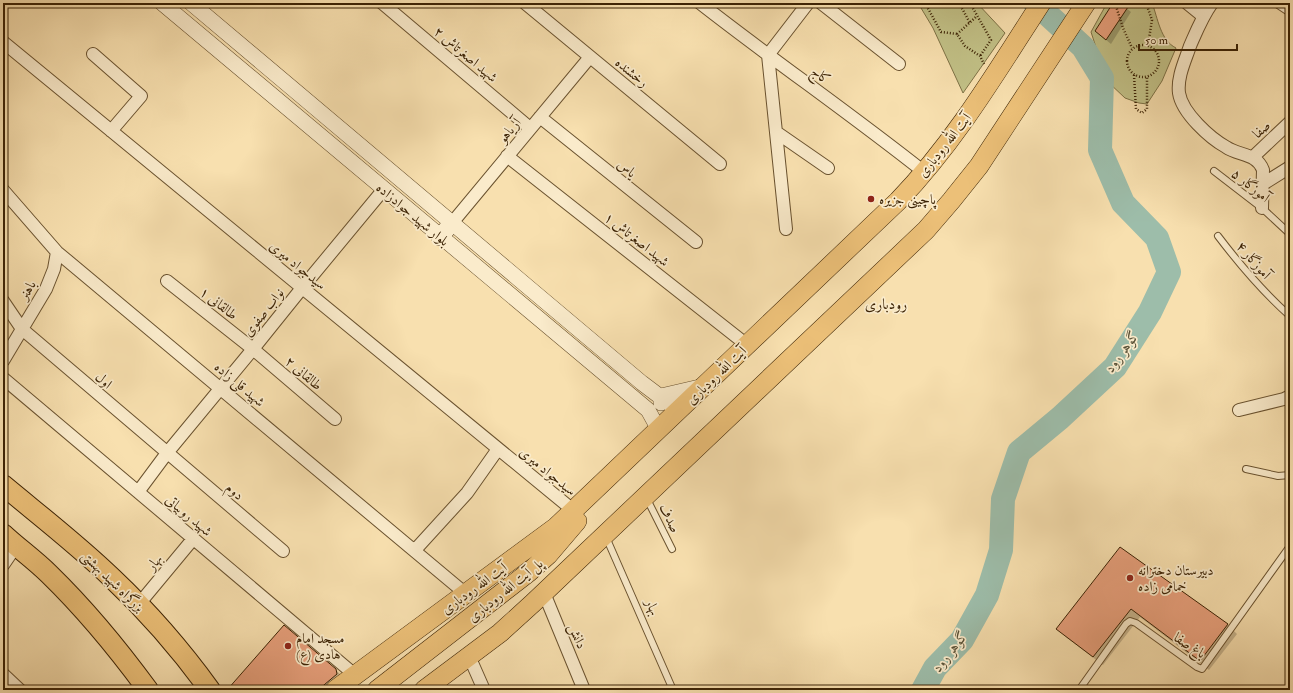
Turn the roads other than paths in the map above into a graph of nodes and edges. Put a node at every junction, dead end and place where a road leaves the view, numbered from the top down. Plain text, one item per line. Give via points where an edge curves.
1 (162, 3) edge
2 (191, 3) edge
3 (382, 3) edge
4 (525, 3) edge
5 (700, 3) edge
6 (808, 3) edge
7 (821, 3) edge
8 (1041, 3) edge
9 (1086, 3) edge
10 (1187, 3) edge
11 (1212, 3) edge
12 (1275, 3) edge
13 (1290, 13) edge
14 (1203, 16) junction
15 (3, 42) edge
16 (93, 54) dead end
17 (768, 55) junction
18 (590, 57) junction
19 (899, 64) dead end
20 (540, 117) junction
21 (1290, 122) edge
22 (530, 128) junction
23 (111, 131) junction
24 (776, 132) junction
25 (507, 156) junction
26 (1253, 157) junction
27 (720, 164) dead end
28 (1290, 167) edge
29 (828, 168) dead end
30 (1214, 171) dead end
31 (924, 172) junction
32 (1263, 184) junction
33 (384, 189) junction
34 (3, 190) edge
35 (1262, 208) junction
36 (452, 223) junction
37 (786, 229) dead end
38 (1290, 234) edge
39 (1218, 236) dead end
40 (440, 237) junction
41 (696, 242) dead end
42 (57, 252) junction
43 (167, 281) dead end
44 (302, 288) junction
45 (3, 301) edge
46 (1290, 316) edge
47 (22, 329) junction
48 (747, 345) junction
49 (253, 349) junction
50 (3, 361) edge
51 (3, 378) edge
52 (704, 386) junction
53 (221, 388) junction
54 (662, 396) junction
55 (1290, 396) edge
56 (648, 410) junction
57 (1239, 410) dead end
58 (679, 411) junction
59 (335, 419) dead end
60 (659, 430) junction
61 (498, 449) junction
62 (167, 453) junction
63 (1246, 469) dead end
64 (615, 472) junction
65 (1290, 475) edge
66 (3, 484) edge
67 (138, 492) junction
68 (646, 497) junction
69 (574, 511) junction
70 (605, 536) junction
71 (193, 539) junction
72 (10, 540) edge
73 (1290, 546) edge
74 (672, 549) dead end
75 (415, 550) junction
76 (283, 551) dead end
77 (3, 565) edge
78 (544, 593) junction
79 (466, 594) junction
80 (139, 604) junction
81 (469, 656) junction
82 (3, 674) edge
83 (345, 684) edge
84 (20, 690) edge
85 (148, 690) edge
86 (210, 690) edge
87 (377, 690) edge
88 (424, 690) edge
89 (484, 690) edge
90 (584, 690) edge
91 (673, 690) edge
92 (1079, 690) edge

1 - 33 street, بلوار شهید جوادزاده
2 - 36 street, بلوار شهید جوادزاده
3 - 22 street, شهید اصغرتاش ۲
4 - 18 street, رخشنده
5 - 17 street, کاج
6 - 17 street
7 - 19 street
8 - 31 main road, آیت الله رودباری via 967,118
9 - 68 main road via 979,166 937,218
10 - 14 street
11 - 14 street
12 - 13 lane
14 - 26 street via 1181,69 1180,99 1192,118 1208,134 1227,148
15 - 23 street, سیدجواد میری
16 - 23 street via 141,96
17 - 24 street
17 - 31 street, کاج
18 - 20 street, آریاهو
18 - 27 street, رخشنده
20 - 22 street, آریاهو
20 - 41 street, یاس
21 - 26 street, صفا
22 - 25 street, آریاهو
23 - 44 street, سیدجواد میری
24 - 29 street
24 - 37 street
25 - 36 street, آریاهو
25 - 48 street, شهید اصغرتاش ۱
26 - 32 street via 1262,166
28 - 32 street
30 - 35 lane, آموزگار ۵
31 - 48 main road, آیت الله رودباری via 898,201
32 - 35 street
33 - 40 street, بلوار شهید جوادزاده
33 - 44 street, نواب صفوی
34 - 42 street, شهید قلی زاده
35 - 38 lane, آموزگار ۵
36 - 40 main road
36 - 54 street, بلوار شهید جوادزاده via 642,383
39 - 46 lane, آموزگار ۴ via 1240,265
40 - 56 street, بلوار شهید جوادزاده
42 - 47 street, باهنر via 46,289
42 - 53 street, شهید قلی زاده
43 - 49 street, طالقانی ۱
44 - 49 street, نواب صفوی
44 - 61 street, سیدجواد میری
45 - 47 street, اول
47 - 50 street, باهنر
47 - 62 street, اول
48 - 52 main road, آیت الله رودباری
49 - 53 street, نواب صفوی
49 - 59 street, طالقانی ۲
51 - 67 street, شهید روبیاتی
52 - 54 street
52 - 58 main road, آیت الله رودباری
53 - 62 street, نواب صفوی
53 - 75 street, شهید قلی زاده
54 - 56 street via 657,409
54 - 58 street, بلوار شهید جوادزاده
55 - 57 street
56 - 60 street, بلوار شهید جوادزاده
58 - 60 main road, آیت الله رودباری
60 - 64 main road, آیت الله رودباری
61 - 69 street, سیدجواد میری
61 - 75 street via 467,493
62 - 67 street, نواب صفوی
62 - 76 street, دوم
63 - 65 lane via 1278,476
64 - 69 main road, آیت الله رودباری
64 - 87 main road, پل آیت الله رودباری via 568,532 530,572
66 - 80 highway, بزرگراه شهید بهشتی via 91,558
67 - 71 street, شهید روبیاتی
68 - 70 main road
68 - 74 lane, صدف
69 - 79 main road, آیت الله رودباری
70 - 78 main road
70 - 91 lane, بهار
71 - 80 street, بهار
71 - 83 street, شهید روبیاتی
72 - 77 street
72 - 85 highway via 80,606
73 - 92 lane, باغ صفا via 1202,669 1136,623 1130,622
75 - 79 street, شهید قلی زاده
78 - 81 main road via 508,626
78 - 90 street, دانش
79 - 83 main road, آیت الله رودباری
80 - 86 highway, بزرگراه شهید بهشتی
81 - 88 main road
81 - 89 street
82 - 84 street

